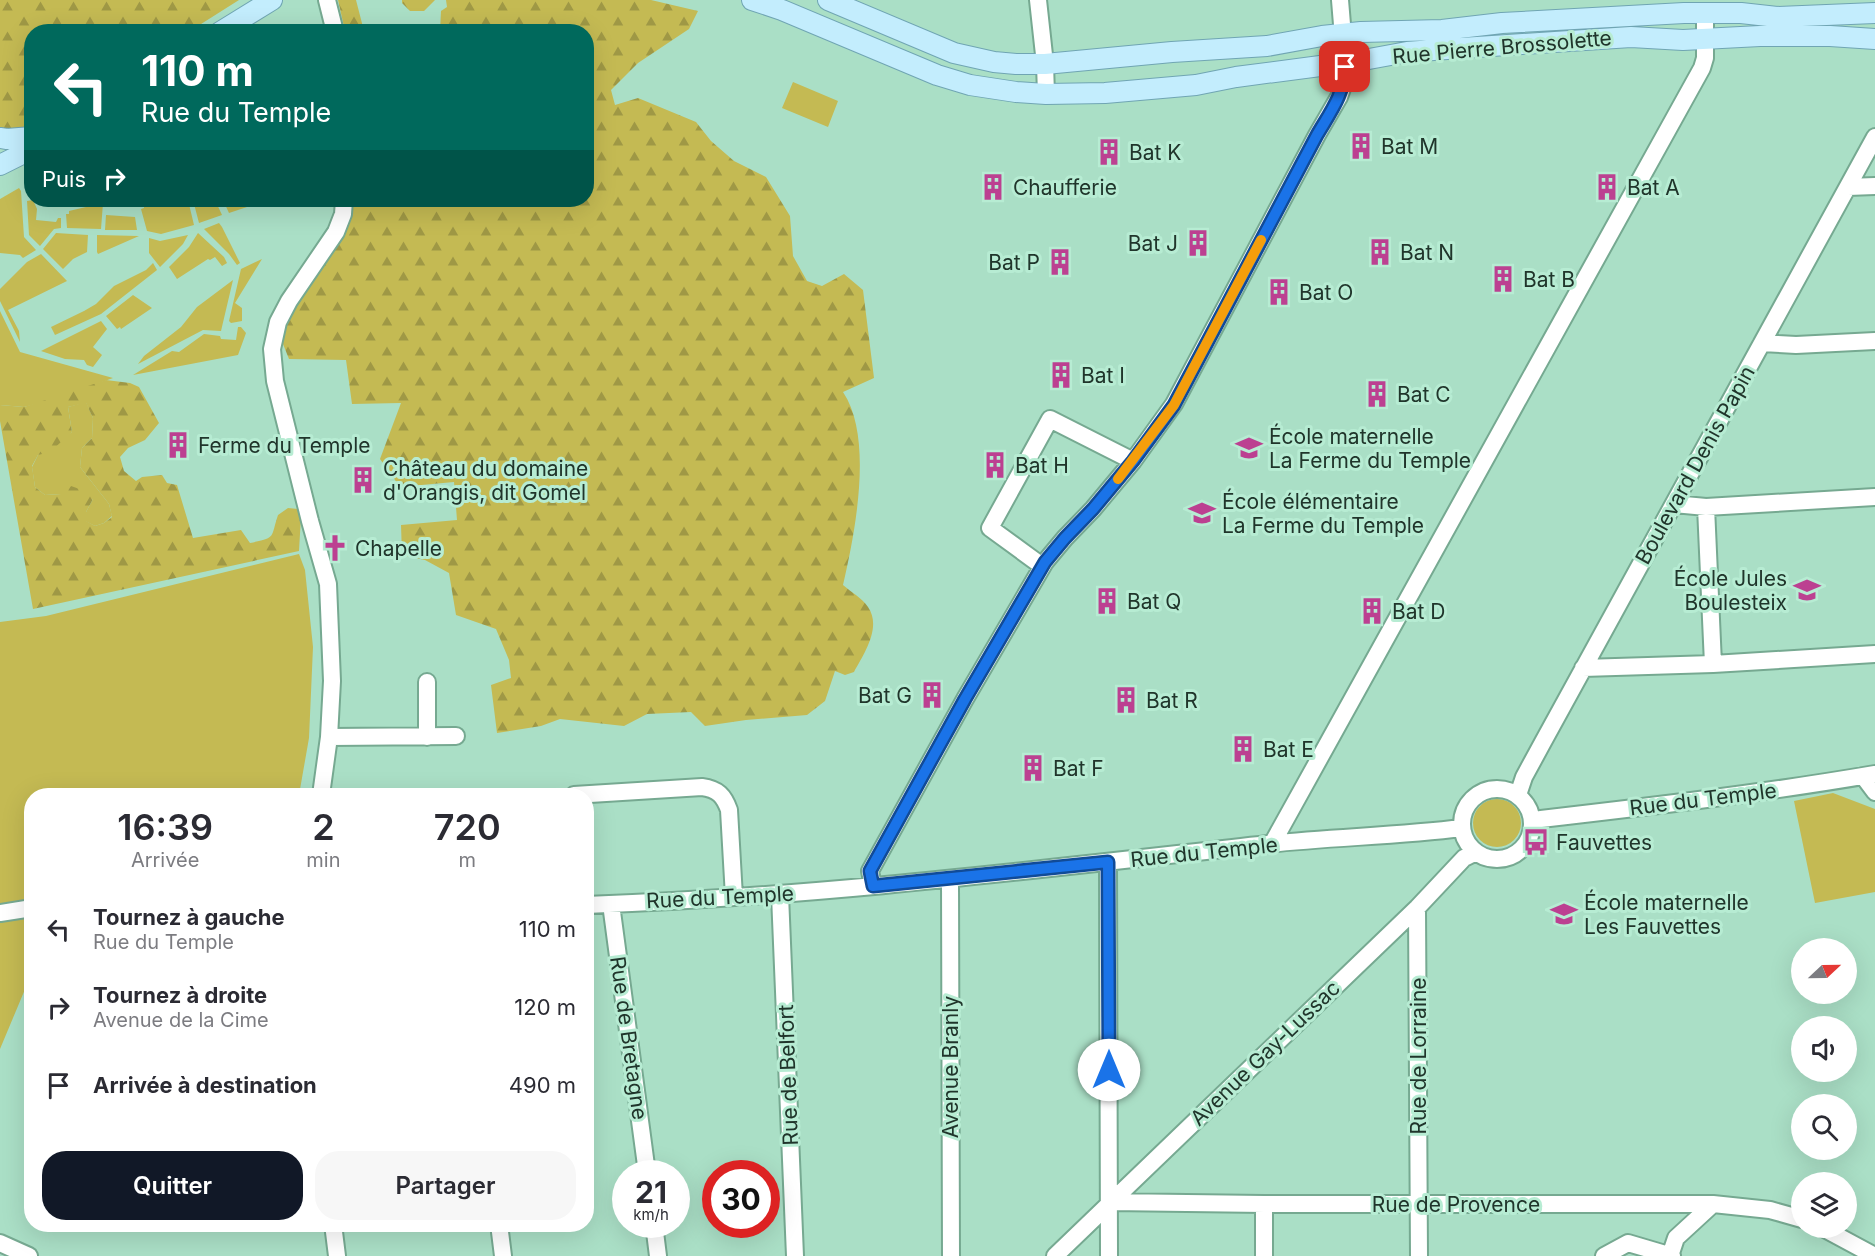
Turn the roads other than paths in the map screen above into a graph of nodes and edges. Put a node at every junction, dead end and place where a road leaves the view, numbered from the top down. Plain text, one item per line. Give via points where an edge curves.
1 (272, 0) edge
2 (327, 0) edge
3 (752, 0) edge
4 (828, 0) edge
5 (1038, 0) edge
6 (1342, 2) edge
7 (1705, 13) junction
8 (1875, 13) edge
9 (233, 24) edge
10 (333, 24) edge
11 (1342, 33) junction
12 (1705, 39) junction
13 (1875, 39) edge
14 (1345, 62) junction
15 (1045, 64) junction
16 (1046, 94) junction
17 (1875, 137) edge
18 (0, 138) edge
19 (24, 138) edge
20 (24, 153) edge
21 (0, 165) edge
22 (1875, 186) edge
23 (1848, 187) junction
24 (344, 207) edge
25 (1875, 341) edge
26 (1762, 343) junction
27 (1133, 461) junction
28 (1875, 498) edge
29 (1674, 504) junction
30 (1706, 507) junction
31 (1042, 566) junction
32 (1875, 654) edge
33 (1713, 664) junction
34 (1584, 668) junction
35 (427, 682) dead end
36 (456, 736) dead end
37 (329, 737) junction
38 (427, 737) junction
39 (1869, 775) edge
40 (322, 788) edge
41 (1875, 792) edge
42 (594, 794) edge
43 (1518, 795) junction
44 (1532, 824) junction
45 (1462, 828) junction
46 (1272, 844) junction
47 (1476, 852) junction
48 (1108, 862) junction
49 (950, 879) junction
50 (873, 886) junction
51 (780, 895) junction
52 (734, 897) junction
53 (594, 904) edge
54 (611, 904) junction
55 (1417, 908) junction
56 (24, 910) edge
57 (0, 913) edge
58 (645, 1160) edge
59 (1110, 1202) junction
60 (1419, 1203) junction
61 (1264, 1204) junction
62 (1713, 1204) junction
63 (1791, 1217) edge
64 (334, 1232) edge
65 (500, 1232) edge
66 (656, 1238) edge
67 (1841, 1238) edge
68 (0, 1244) edge
69 (1872, 1255) edge
70 (29, 1256) edge
71 (337, 1256) edge
72 (503, 1256) edge
73 (658, 1256) edge
74 (795, 1256) edge
75 (951, 1256) edge
76 (1055, 1256) edge
77 (1109, 1256) edge
78 (1264, 1256) edge
79 (1419, 1256) edge
80 (1604, 1256) edge
81 (1671, 1256) edge

1 - 9 main road
2 - 10 street
3 - 16 main road, Rue Pierre Brossolette via 970,86
4 - 15 main road, Rue Pierre Brossolette via 962,55 994,62
5 - 15 street
6 - 11 street
7 - 8 main road, Rue Pierre Brossolette
7 - 11 main road, Rue Pierre Brossolette
7 - 12 street
11 - 14 street
11 - 15 main road, Rue Pierre Brossolette via 1266,46
12 - 13 main road, Rue Pierre Brossolette
12 - 14 main road, Rue Pierre Brossolette via 1631,37 1407,52
12 - 46 street via 1702,68
14 - 16 main road, Rue Pierre Brossolette via 1196,85
14 - 27 street via 1339,97 1174,405
15 - 16 street
17 - 23 street, Boulevard Denis Papin
18 - 19 main road
20 - 21 main road
22 - 23 street
23 - 26 street, Boulevard Denis Papin
24 - 37 street via 336,232 278,322 272,349 275,381 328,584 332,681
25 - 26 street
26 - 29 street, Boulevard Denis Papin
27 - 31 street
27 - 31 street via 1050,419 990,528
28 - 30 street
29 - 30 street
29 - 34 street, Boulevard Denis Papin
30 - 33 street
31 - 50 street via 870,871
32 - 33 street
33 - 34 street
34 - 43 street, Boulevard Denis Papin
35 - 38 street
36 - 38 street
37 - 38 street
37 - 40 street
39 - 41 street
39 - 44 street, Rue du Temple via 1541,819
42 - 52 street via 702,787 717,791 729,810
43 - 44 street via 1531,813
43 - 45 street via 1496,788 1484,791 1467,806
44 - 47 street via 1527,842 1513,855 1494,859
45 - 46 street, Rue du Temple
45 - 47 street
46 - 48 street, Rue du Temple
47 - 55 street, Avenue Gay-Lussac via 1464,858
48 - 49 street, Rue du Temple
48 - 59 street
49 - 50 street, Rue du Temple
49 - 75 street, Avenue Branly
50 - 51 street, Rue du Temple
51 - 52 street, Rue du Temple
51 - 74 street, Rue de Belfort
52 - 54 street, Rue du Temple
53 - 54 street, Rue du Temple
54 - 58 street, Rue de Bretagne
55 - 59 street, Avenue Gay-Lussac
55 - 60 street, Rue de Lorraine
56 - 57 street
59 - 61 street, Rue de Provence
59 - 76 street, Avenue Gay-Lussac
59 - 77 street
60 - 61 street, Rue de Provence
60 - 62 street, Rue de Provence
60 - 79 street, Rue de Lorraine
61 - 78 street
62 - 63 street, Rue de Provence via 1770,1210
62 - 81 street via 1676,1238
64 - 71 street
65 - 72 street
66 - 73 street
67 - 69 street
68 - 70 street
80 - 81 street via 1628,1243

